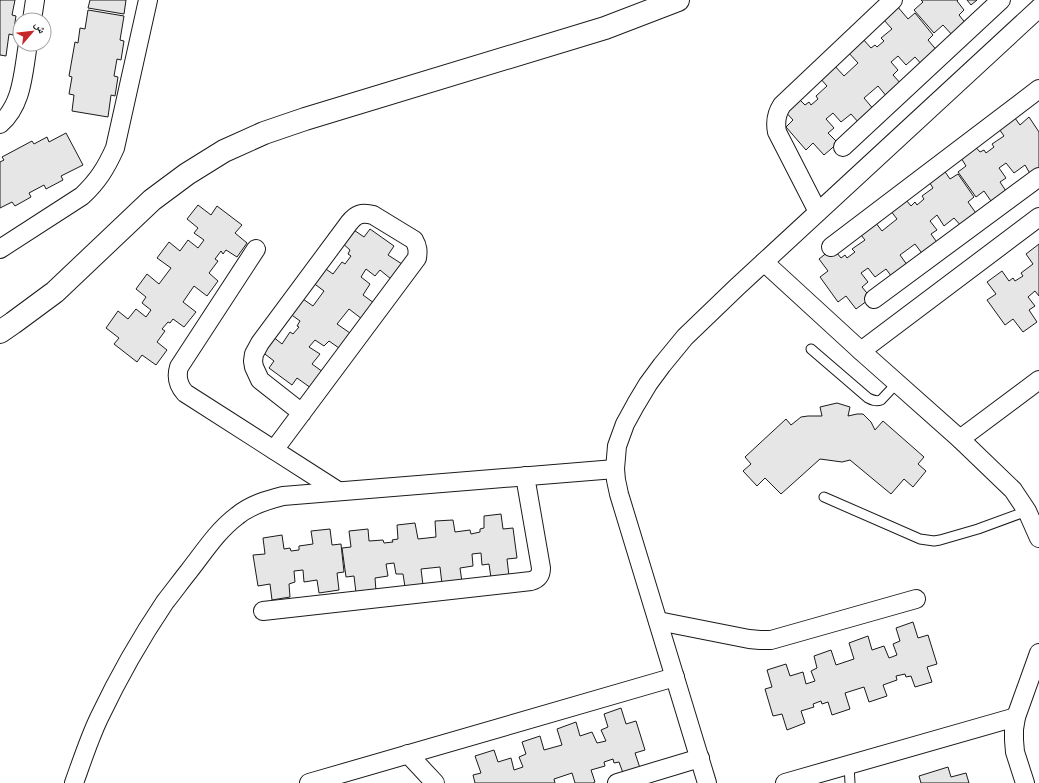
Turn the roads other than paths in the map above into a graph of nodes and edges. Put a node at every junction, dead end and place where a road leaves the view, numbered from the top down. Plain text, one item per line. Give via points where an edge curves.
1 (35, 0) edge
2 (148, 0) edge
3 (678, 0) edge
4 (893, 0) edge
5 (1001, 0) edge
6 (1039, 8) edge
7 (33, 12) edge
8 (27, 52) edge
9 (1039, 89) edge
10 (0, 124) edge
11 (843, 147) dead end
12 (1039, 177) edge
13 (818, 212) junction
14 (1039, 217) edge
15 (831, 247) dead end
16 (0, 249) edge
17 (256, 249) dead end
18 (764, 262) junction
19 (874, 299) dead end
20 (0, 332) edge
21 (811, 349) dead end
22 (862, 351) junction
23 (1039, 380) edge
24 (897, 383) junction
25 (302, 413) junction
26 (960, 438) junction
27 (274, 450) junction
28 (615, 469) junction
29 (525, 476) junction
30 (338, 491) junction
31 (824, 497) dead end
32 (1027, 511) junction
33 (1039, 538) edge
34 (916, 599) dead end
35 (263, 611) dead end
36 (658, 621) junction
37 (1039, 653) edge
38 (675, 677) junction
39 (1016, 718) junction
40 (408, 754) junction
41 (700, 758) junction
42 (849, 765) junction
43 (352, 777) edge
44 (74, 783) edge
45 (309, 783) edge
46 (435, 783) edge
47 (616, 783) edge
48 (707, 783) edge
49 (785, 783) edge
50 (850, 783) edge
51 (1025, 783) edge

1 - 7 street
2 - 16 street via 116,142 108,165 82,196
3 - 20 street via 605,28 305,119 264,133 224,151 152,200 55,292
4 - 13 street via 778,112 777,132
5 - 11 street
6 - 13 street
8 - 10 street via 20,94 11,112
9 - 15 street
12 - 19 street
13 - 18 street
14 - 22 street
17 - 27 street via 179,367 177,374 180,387 185,393
18 - 22 street
18 - 28 street via 685,337 662,365 625,424 617,446
21 - 24 lane via 871,400 881,400
22 - 24 street
23 - 26 street
24 - 26 street
25 - 25 street via 417,258 414,240 374,215 367,213 353,217 254,354 254,368 260,380
25 - 27 street
26 - 32 street via 1013,490
27 - 30 street
28 - 29 street
28 - 36 street via 619,494
29 - 30 street
29 - 35 street via 541,568 541,573 535,580
30 - 44 street via 267,500 237,515 225,526 166,602 131,657 98,719
31 - 32 lane via 927,541 940,540 978,529
32 - 33 street
34 - 36 street via 771,640 749,639
36 - 38 street
37 - 39 street
38 - 40 street
38 - 41 street
39 - 42 street
39 - 51 street via 1015,752
40 - 43 street
40 - 46 street
41 - 47 street
41 - 48 street
42 - 49 street
42 - 50 lane
43 - 45 street

